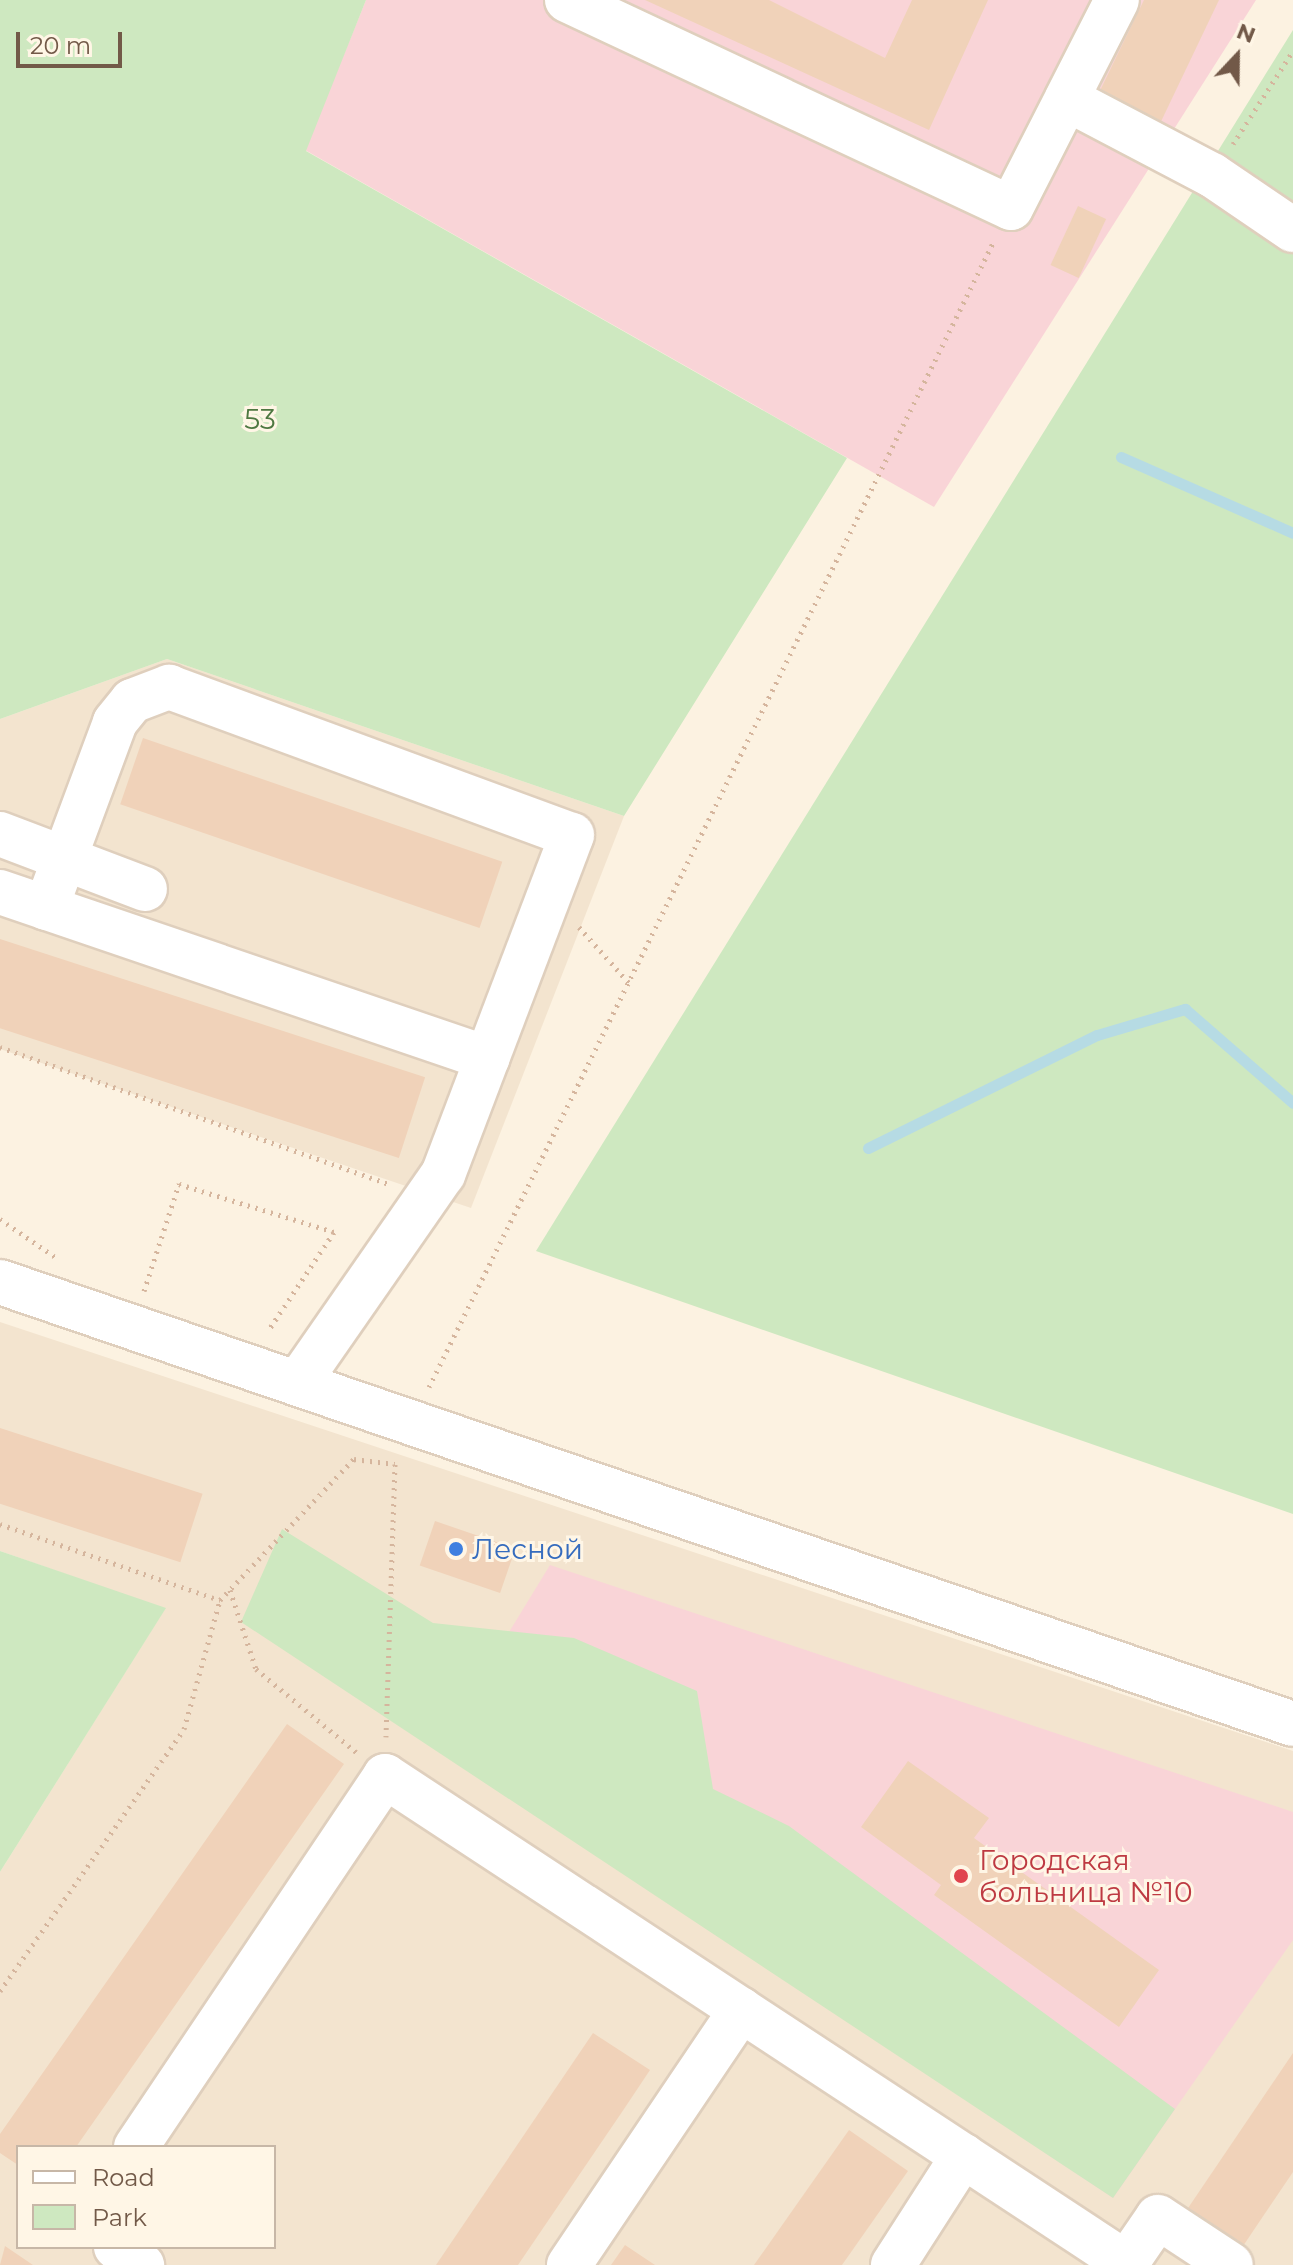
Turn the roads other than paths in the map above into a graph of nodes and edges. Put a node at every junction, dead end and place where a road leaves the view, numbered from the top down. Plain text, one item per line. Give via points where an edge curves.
1 (567, 0) edge
2 (1117, 0) edge
3 (1067, 99) junction
4 (1293, 230) edge
5 (0, 834) edge
6 (63, 861) junction
7 (145, 889) dead end
8 (0, 892) edge
9 (46, 908) junction
10 (487, 1058) junction
11 (0, 1282) edge
12 (304, 1374) junction
13 (1293, 1724) edge
14 (741, 2010) junction
15 (137, 2145) edge
16 (963, 2156) junction
17 (119, 2249) edge
18 (1126, 2264) edge
19 (142, 2265) edge
20 (569, 2265) edge
21 (893, 2265) edge
22 (1231, 2265) edge

1 - 3 street via 1011,208
2 - 3 street
3 - 4 street via 1212,175
5 - 6 street
6 - 7 street
6 - 9 street
6 - 10 street via 115,722 132,701 169,687 572,835
8 - 9 street
9 - 10 street
10 - 12 street via 443,1174
11 - 12 street
12 - 13 street
14 - 15 street via 385,1776
14 - 16 street
14 - 20 street
16 - 18 street
16 - 21 street
17 - 19 street
18 - 22 street via 1158,2217

